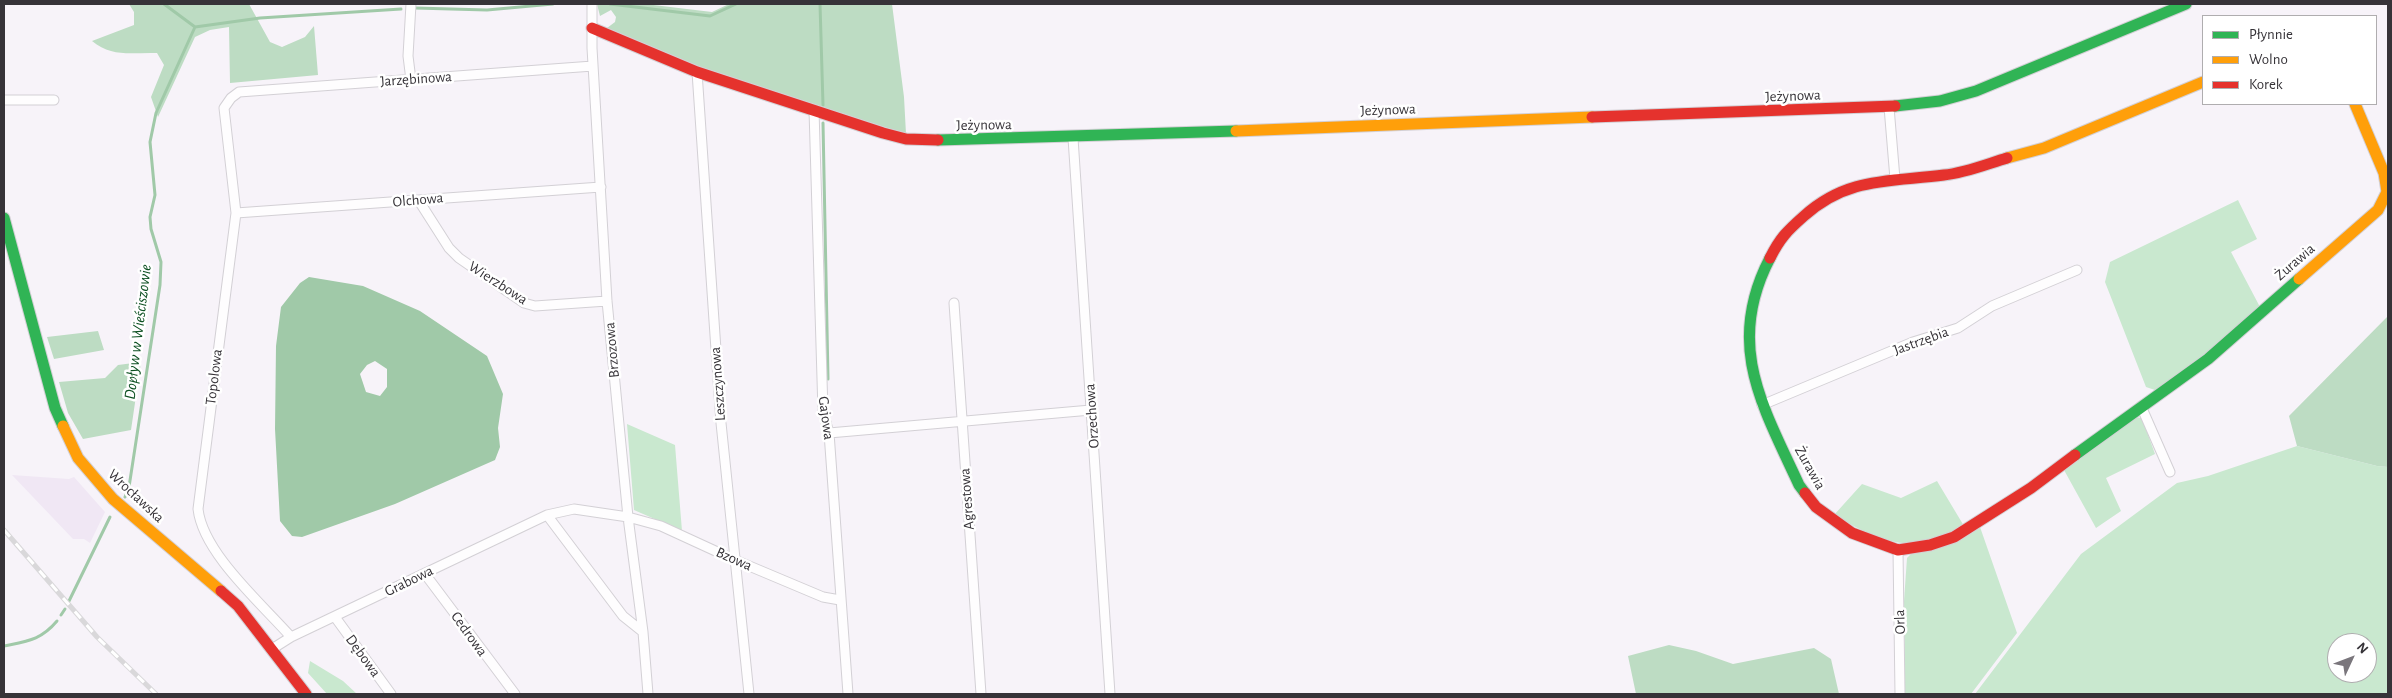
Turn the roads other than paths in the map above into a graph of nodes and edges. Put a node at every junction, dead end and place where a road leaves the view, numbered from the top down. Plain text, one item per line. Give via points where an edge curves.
1 (411, 4) edge
2 (592, 4) edge
3 (2186, 4) edge
4 (592, 28) junction
5 (593, 66) junction
6 (697, 72) junction
7 (410, 80) junction
8 (2202, 82) edge
9 (239, 92) joint
10 (4, 100) edge
11 (54, 100) dead end
12 (2355, 105) edge
13 (1889, 107) junction
14 (814, 110) junction
15 (1073, 138) junction
16 (1895, 179) junction
17 (600, 186) junction
18 (419, 201) junction
19 (236, 213) junction
20 (4, 218) edge
21 (2077, 270) dead end
22 (607, 301) junction
23 (954, 303) dead end
24 (1762, 405) junction
25 (2141, 406) junction
26 (1091, 410) junction
27 (962, 422) junction
28 (829, 433) junction
29 (2170, 472) dead end
30 (547, 515) junction
31 (628, 517) junction
32 (1898, 550) junction
33 (735, 560) junction
34 (425, 574) junction
35 (840, 600) junction
36 (336, 617) junction
37 (643, 632) junction
38 (291, 637) junction
39 (272, 649) junction
40 (306, 694) edge
41 (391, 694) edge
42 (515, 694) edge
43 (648, 694) edge
44 (749, 694) edge
45 (848, 694) edge
46 (981, 694) edge
47 (1110, 694) edge
48 (1900, 694) edge

1 - 7 street
2 - 4 street, Brzozowa
3 - 13 street, Jeżynowa via 1976,91 1940,101
4 - 5 street, Brzozowa
4 - 6 street, Jeżynowa
5 - 7 street, Jarzębinowa
5 - 17 street, Brzozowa
6 - 14 street, Jeżynowa
6 - 33 street, Leszczynowa via 721,423
7 - 9 street, Jarzębinowa
8 - 16 street, Żurawia via 2044,148 1946,175
9 - 19 street, Topolowa via 224,108
10 - 11 street
12 - 25 street, Żurawia via 2384,173 2387,192 2378,210 2230,342
13 - 15 street, Jeżynowa
13 - 16 street
14 - 15 street, Jeżynowa via 906,139
14 - 28 street, Gajowa via 823,412
15 - 26 street, Orzechowa
16 - 24 street, Żurawia via 1850,187 1833,194 1781,237 1760,276 1748,326 1752,365
17 - 18 street, Olchowa
17 - 22 street, Brzozowa
18 - 19 street, Olchowa
18 - 22 street, Wierzbowa via 448,248 524,303 535,306
19 - 38 street, Topolowa via 198,508 200,522 214,552
20 - 39 street, Wrocławska via 55,408 78,458 113,499 238,606
21 - 24 street, Jastrzębia via 1992,306 1958,328 1913,342
22 - 31 street, Brzozowa
23 - 27 street, Agrestowa
24 - 32 street, Żurawia via 1799,485 1811,502 1852,533
25 - 29 street
25 - 32 street, Żurawia via 2064,465 1970,528 1942,542
26 - 27 street
26 - 47 street, Orzechowa
27 - 28 street
27 - 46 street, Agrestowa
28 - 35 street, Gajowa
30 - 31 street, Grabowa via 574,509
30 - 34 street, Grabowa
30 - 37 street via 623,616
31 - 33 street, Bzowa via 662,526
31 - 37 street, Brzozowa
32 - 48 street, Orla
33 - 35 street, Bzowa via 823,597
33 - 44 street, Leszczynowa
34 - 36 street, Grabowa
34 - 42 street, Cedrowa
35 - 45 street, Gajowa
36 - 38 street, Grabowa
36 - 41 street, Dębowa
37 - 43 street, Brzozowa
38 - 39 street, Grabowa
39 - 40 street, Wrocławska

